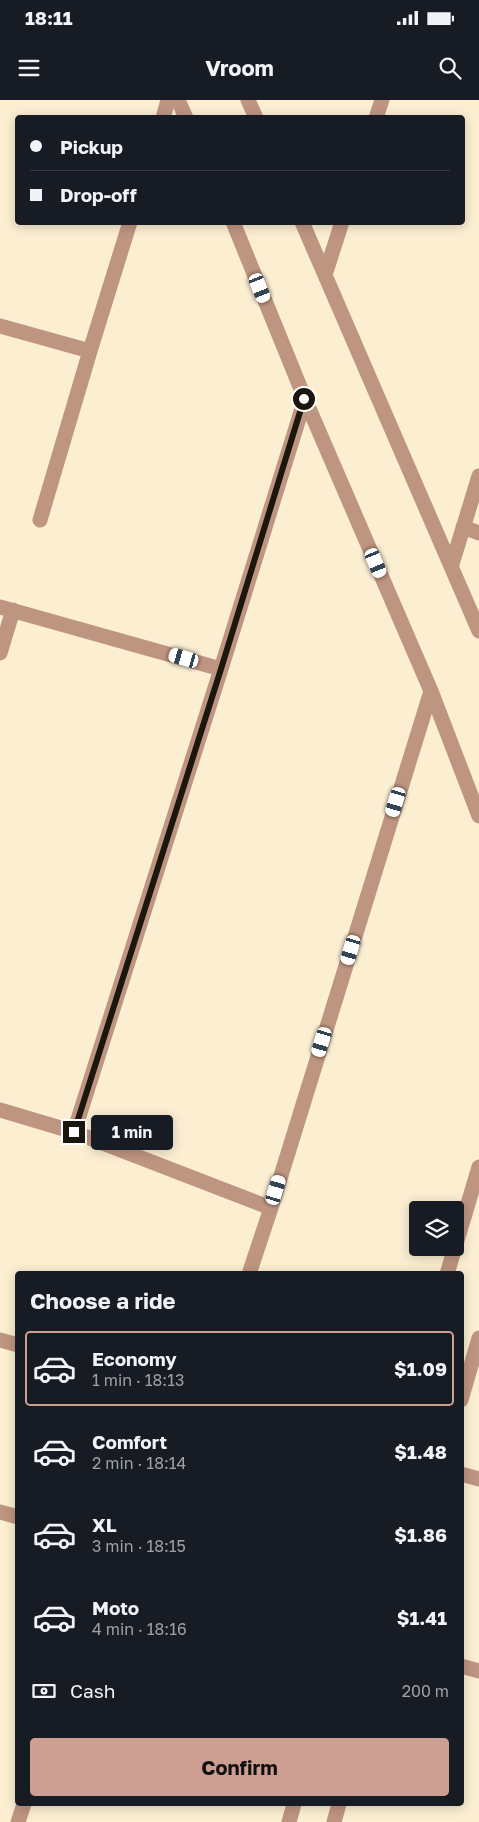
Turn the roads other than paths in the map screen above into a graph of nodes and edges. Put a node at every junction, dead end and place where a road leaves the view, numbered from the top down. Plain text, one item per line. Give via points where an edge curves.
1 (168, 100) edge
2 (178, 100) edge
3 (248, 100) edge
4 (382, 100) edge
5 (164, 115) edge
6 (185, 115) edge
7 (255, 115) edge
8 (377, 115) edge
9 (129, 225) edge
10 (234, 225) edge
11 (303, 225) edge
12 (341, 225) edge
13 (325, 276) junction
14 (0, 326) edge
15 (90, 351) junction
16 (304, 399) junction
17 (479, 476) edge
18 (40, 520) dead end
19 (463, 527) junction
20 (479, 532) edge
21 (452, 564) junction
22 (7, 608) edge
23 (479, 631) edge
24 (0, 653) edge
25 (221, 669) junction
26 (431, 691) junction
27 (479, 816) edge
28 (0, 1110) edge
29 (74, 1132) junction
30 (479, 1167) edge
31 (271, 1208) junction
32 (250, 1271) edge
33 (448, 1271) edge
34 (479, 1338) edge
35 (0, 1340) edge
36 (15, 1344) edge
37 (464, 1390) edge
38 (464, 1475) edge
39 (479, 1479) edge
40 (0, 1512) edge
41 (15, 1516) edge
42 (464, 1667) edge
43 (479, 1671) edge
44 (23, 1806) edge
45 (293, 1806) edge
46 (338, 1806) edge
47 (18, 1822) edge
48 (289, 1822) edge
49 (334, 1822) edge

1 - 5 street
2 - 6 street
3 - 7 street
4 - 8 street
9 - 15 street
10 - 16 street
11 - 13 street
12 - 13 street
13 - 21 street
14 - 15 street
15 - 18 street
16 - 25 street
16 - 26 street
17 - 19 street
19 - 20 street
19 - 21 street
21 - 23 street
22 - 24 street
22 - 25 street
25 - 29 street
26 - 27 street
26 - 31 street
28 - 29 street
29 - 31 street
30 - 33 street
31 - 32 street
34 - 37 street
35 - 36 street
38 - 39 street
40 - 41 street
42 - 43 street
44 - 47 street
45 - 48 street
46 - 49 street

